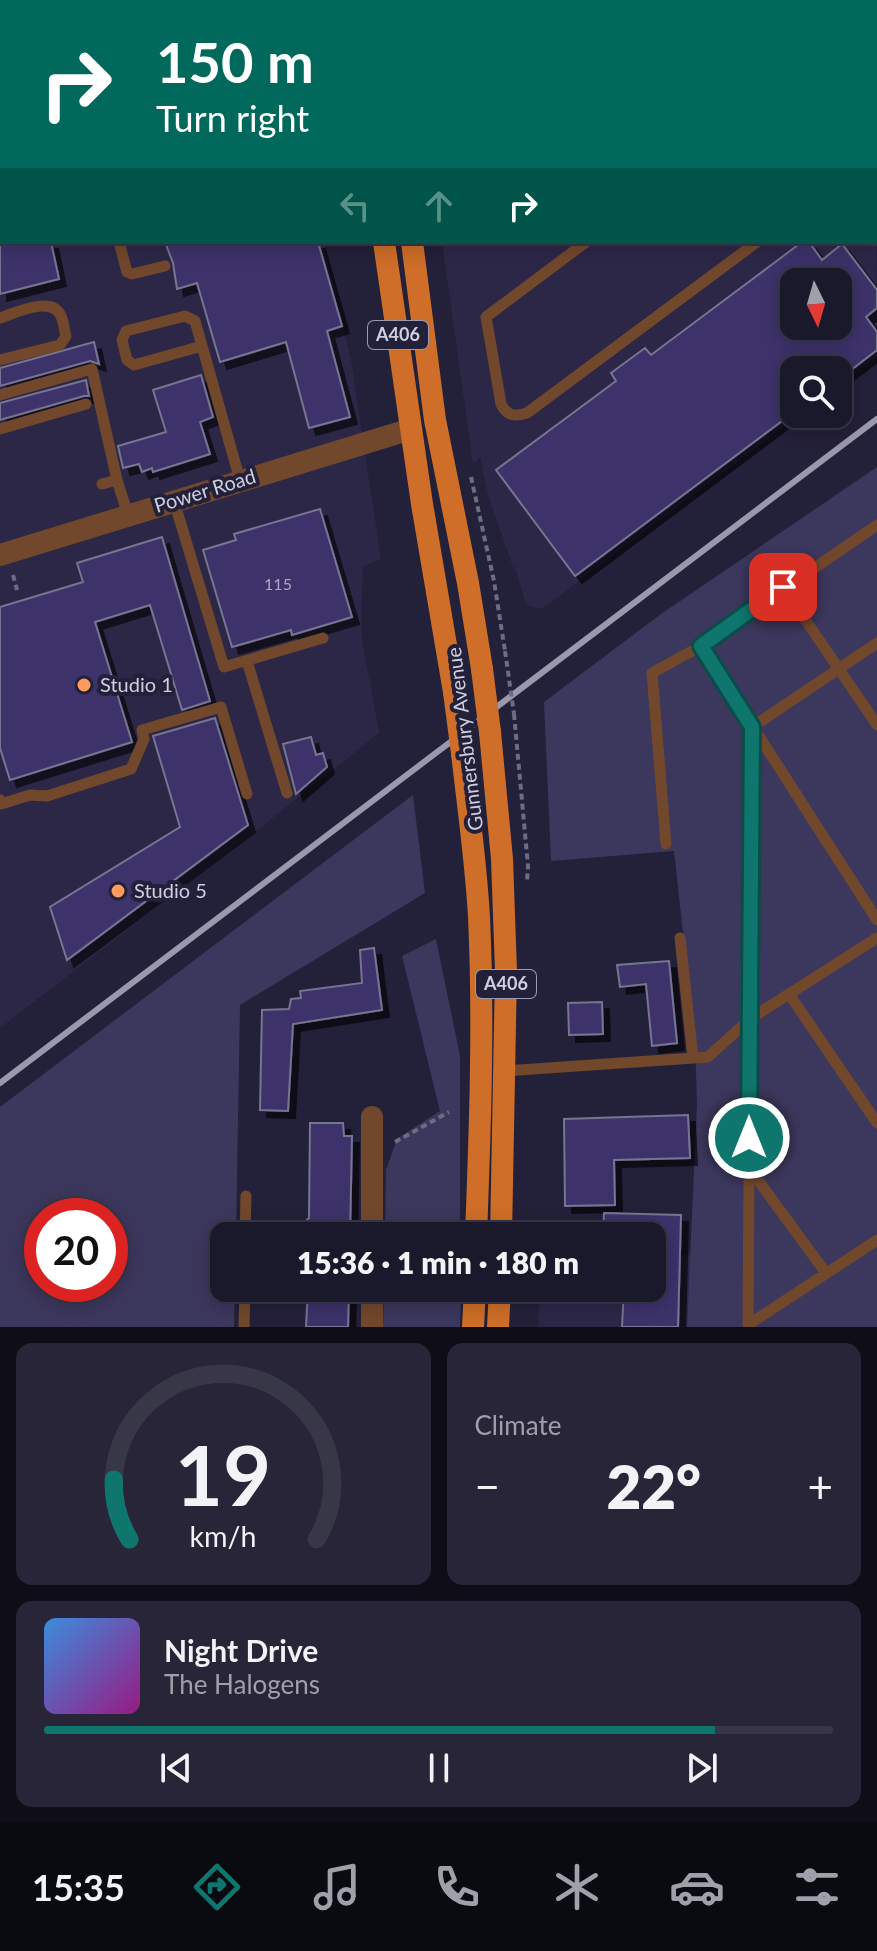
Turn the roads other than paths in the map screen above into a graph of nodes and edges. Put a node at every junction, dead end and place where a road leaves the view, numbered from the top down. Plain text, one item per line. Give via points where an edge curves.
1 (120, 244) edge
2 (384, 244) edge
3 (412, 244) edge
4 (583, 244) edge
5 (754, 244) edge
6 (165, 266) dead end
7 (0, 318) edge
8 (202, 346) junction
9 (0, 360) edge
10 (0, 395) edge
11 (86, 404) dead end
12 (0, 429) edge
13 (411, 429) junction
14 (117, 480) junction
15 (240, 480) junction
16 (102, 484) dead end
17 (174, 501) junction
18 (128, 515) junction
19 (877, 525) edge
20 (0, 555) edge
21 (783, 587) junction
22 (323, 638) dead end
23 (877, 643) edge
24 (701, 646) junction
25 (247, 661) junction
26 (839, 669) junction
27 (877, 725) edge
28 (752, 727) junction
29 (287, 793) dead end
30 (247, 794) dead end
31 (0, 800) edge
32 (666, 844) dead end
33 (877, 920) edge
34 (680, 938) dead end
35 (877, 938) edge
36 (789, 994) junction
37 (750, 1019) junction
38 (693, 1058) junction
39 (503, 1071) junction
40 (372, 1117) dead end
41 (877, 1123) edge
42 (749, 1168) junction
43 (246, 1196) dead end
44 (245, 1222) edge
45 (372, 1222) edge
46 (477, 1222) edge
47 (501, 1222) edge
48 (877, 1240) edge
49 (826, 1273) junction
50 (245, 1302) edge
51 (372, 1302) edge
52 (474, 1302) edge
53 (500, 1302) edge
54 (501, 1322) edge
55 (748, 1326) edge
56 (244, 1327) edge
57 (372, 1327) edge
58 (473, 1327) edge

1 - 6 lane via 127,272
2 - 13 highway, Gunnersbury Avenue / A406
3 - 39 highway, Gunnersbury Avenue / A406, bridge via 435,420 468,583 490,732 506,955
4 - 5 lane via 486,317 501,404 512,416 527,413
7 - 9 lane via 35,307 54,309 66,336 60,345
8 - 8 lane via 134,365 127,360 122,340 126,331 185,316 195,321
8 - 15 lane
10 - 14 lane via 92,369
11 - 12 lane
13 - 15 street, Power Road
13 - 46 highway, Gunnersbury Avenue / A406, bridge via 454,692 475,862 482,1073
14 - 16 lane
14 - 18 lane
15 - 17 street, Power Road
17 - 18 street, Power Road
17 - 25 lane via 224,667
18 - 20 street, Power Road
19 - 21 lane
21 - 24 lane
21 - 26 lane
22 - 25 lane
23 - 26 lane
24 - 28 lane
24 - 32 lane via 652,673
25 - 29 lane
26 - 27 lane
26 - 28 lane
28 - 33 lane
28 - 37 lane
30 - 31 lane via 221,707 142,730 144,739 131,769 47,796 1,804
34 - 38 lane
35 - 36 lane
36 - 37 lane
36 - 41 lane
37 - 38 lane via 708,1057
37 - 42 lane
38 - 39 lane
39 - 47 highway, Gunnersbury Avenue / A406
40 - 45 street
42 - 49 lane
42 - 55 lane
43 - 44 lane
48 - 49 lane
49 - 55 lane
50 - 56 lane
51 - 57 street
52 - 58 highway
53 - 54 highway

